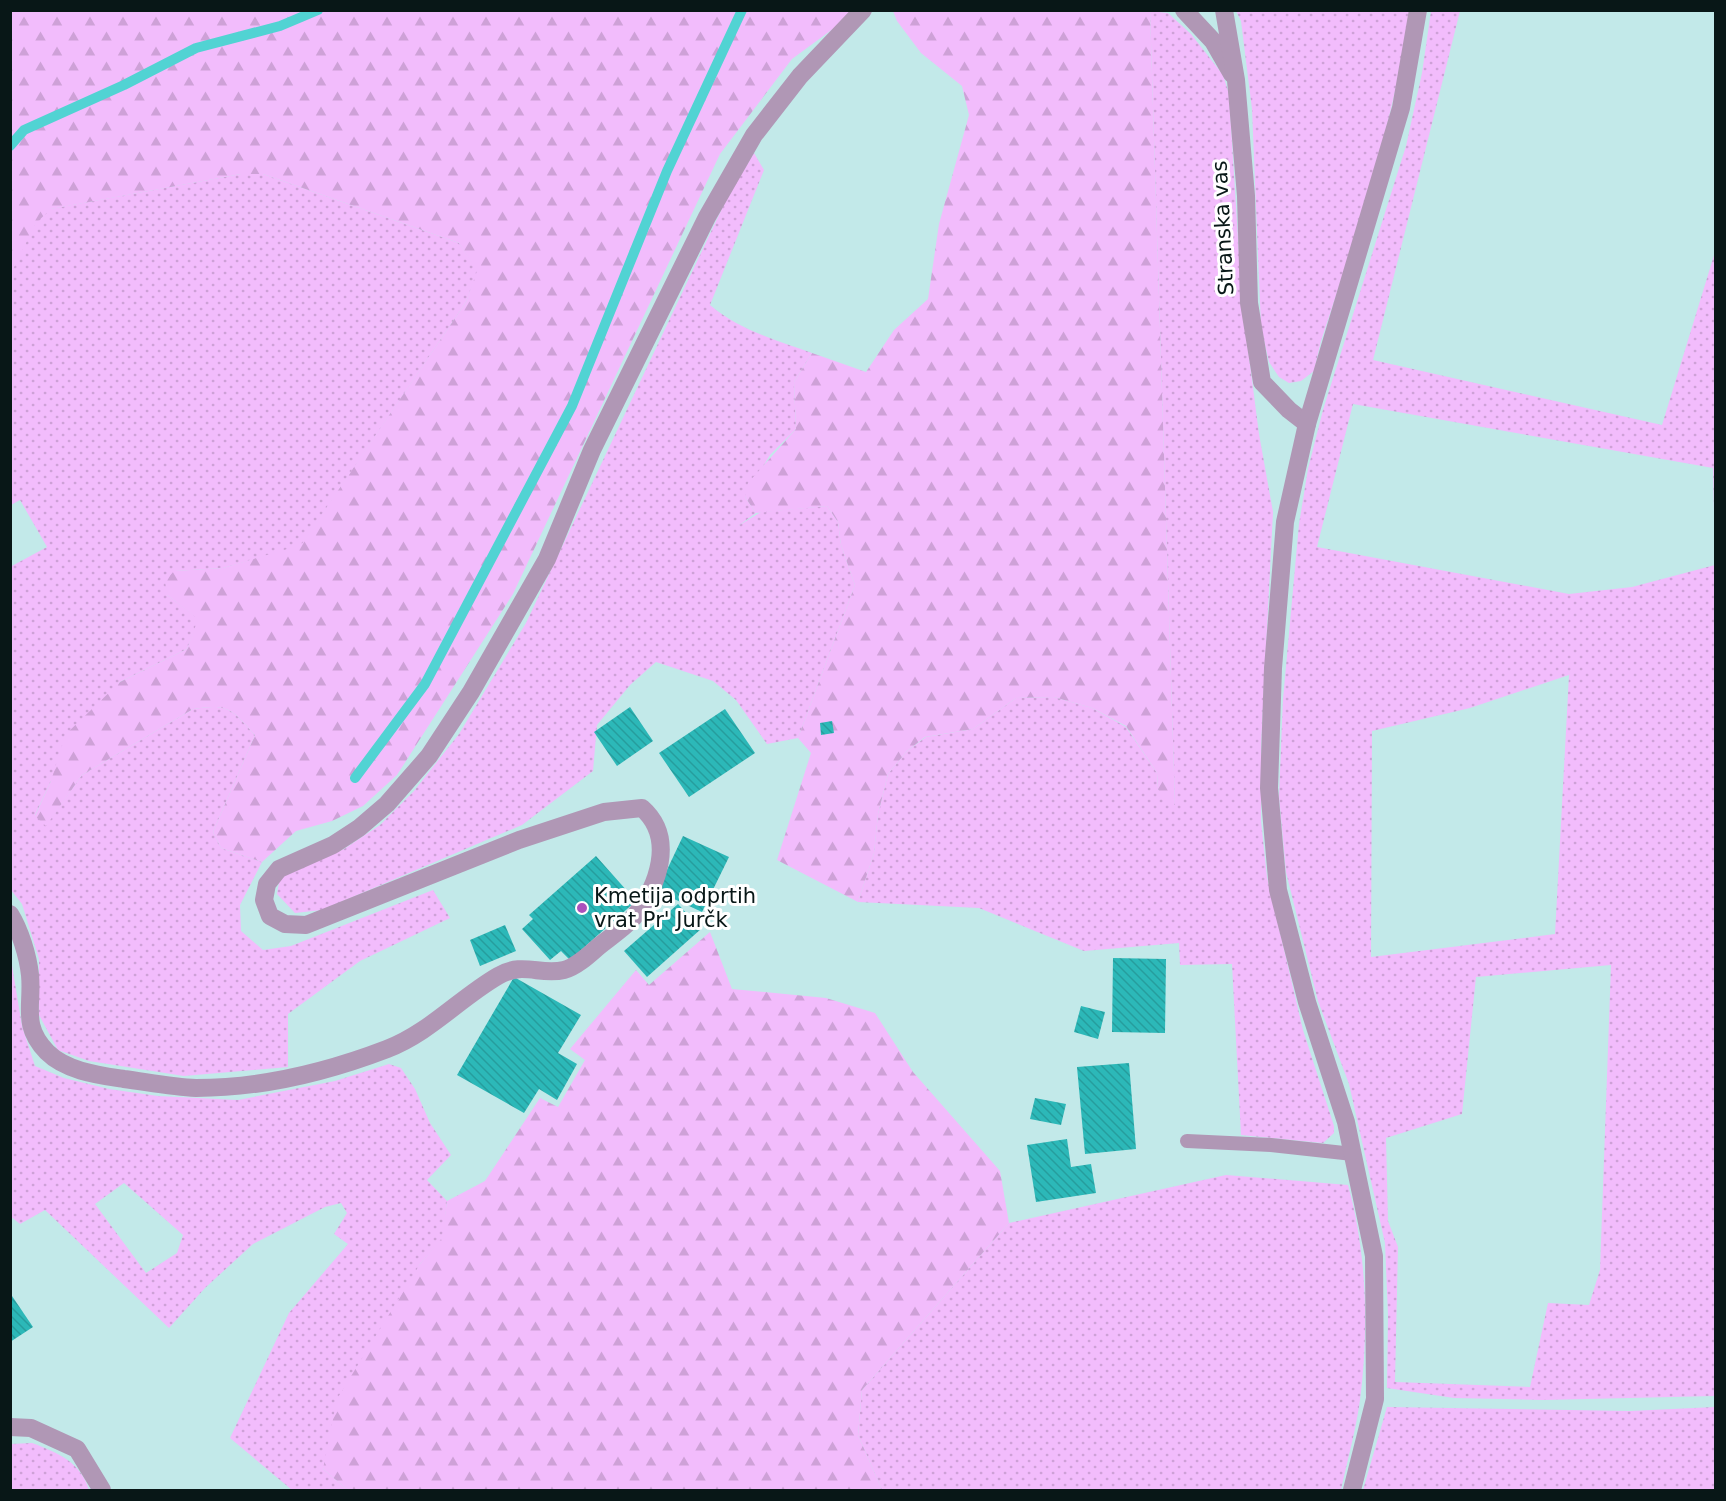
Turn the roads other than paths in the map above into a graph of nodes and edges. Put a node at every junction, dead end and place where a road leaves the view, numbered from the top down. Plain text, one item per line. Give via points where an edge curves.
1 (863, 10) edge
2 (1184, 10) edge
3 (1224, 10) edge
4 (1418, 10) edge
5 (1236, 80) junction
6 (1307, 424) junction
7 (10, 914) edge
8 (1187, 1141) dead end
9 (1353, 1154) junction
10 (10, 1427) edge
11 (102, 1491) edge
12 (1352, 1491) edge

1 - 7 street via 807,68 753,135 707,217 597,439 547,559 471,692 429,756 394,797 359,828 333,845 279,869 267,884 264,900 270,916 285,924 306,925 519,840 604,812 642,808 655,819 661,839 661,861 649,895 632,919 565,970 522,967 499,975 419,1032 388,1048 299,1076 252,1085 195,1088 97,1075 65,1064 48,1052 35,1034 28,1012 30,975
2 - 5 street via 1213,41
3 - 5 street, Stranska vas
4 - 6 street via 1401,108
5 - 6 street, Stranska vas via 1246,196 1249,303 1262,382
6 - 9 street via 1285,522 1273,668 1269,788 1278,890
8 - 9 lane
9 - 12 street via 1374,1256 1375,1399
10 - 11 street via 31,1428 77,1449

